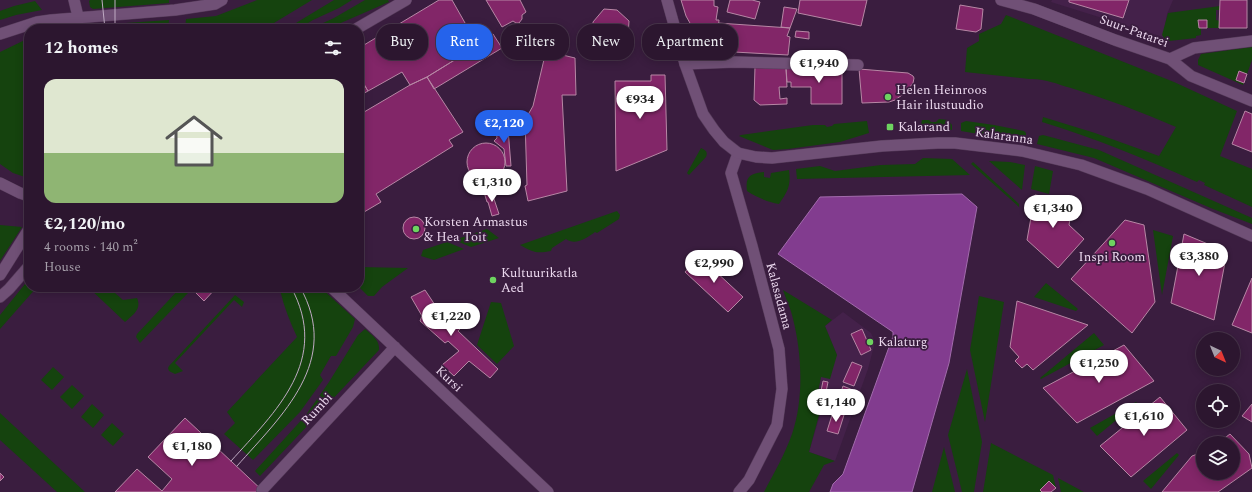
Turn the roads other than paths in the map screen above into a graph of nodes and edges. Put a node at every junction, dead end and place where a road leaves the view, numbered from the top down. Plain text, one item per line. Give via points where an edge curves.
1 (74, 0) edge
2 (222, 0) edge
3 (406, 0) edge
4 (667, 0) edge
5 (1001, 0) edge
6 (1035, 4) edge
7 (79, 17) junction
8 (31, 24) edge
9 (80, 24) edge
10 (364, 24) edge
11 (24, 26) edge
12 (0, 34) edge
13 (1252, 41) edge
14 (1170, 59) junction
15 (685, 64) junction
16 (858, 65) dead end
17 (1252, 101) edge
18 (738, 153) junction
19 (0, 183) edge
20 (24, 195) edge
21 (1252, 236) edge
22 (24, 237) edge
23 (24, 272) edge
24 (0, 275) edge
25 (336, 292) edge
26 (0, 297) edge
27 (394, 347) junction
28 (262, 490) dead end
29 (547, 491) edge
30 (740, 492) edge

1 - 7 street
2 - 7 street via 215,4 176,10
3 - 10 street
4 - 15 street
5 - 6 street, Suur-Patarei
6 - 14 street, Suur-Patarei via 1114,40
7 - 8 street
7 - 9 street
11 - 12 street
13 - 14 street via 1194,48
14 - 17 street, Suur-Patarei via 1191,76
15 - 16 street via 735,62
15 - 18 street via 703,114 724,142
18 - 21 street, Kalaranna via 772,158 882,146 938,143 1022,151 1081,165 1147,190
18 - 30 street, Kalasadama via 731,173 779,348 782,389 777,425 749,480
19 - 20 street
22 - 24 street
23 - 26 street
25 - 27 street, Kursi
27 - 28 street, Rumbi
27 - 29 street, Kursi

